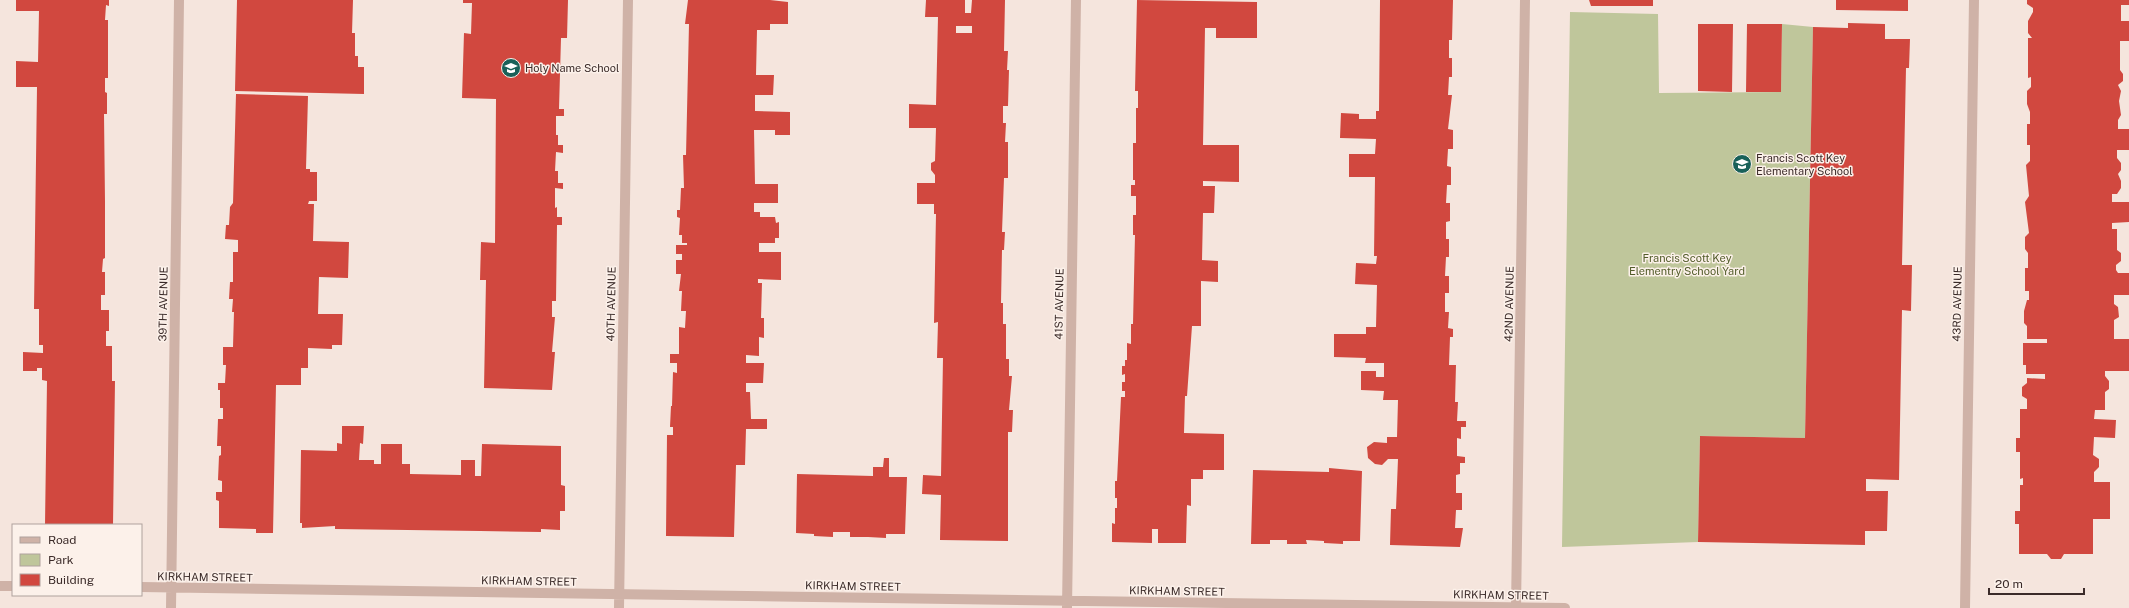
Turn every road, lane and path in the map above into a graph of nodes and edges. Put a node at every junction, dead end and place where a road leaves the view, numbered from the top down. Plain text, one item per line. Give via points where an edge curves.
1 (179, 0) edge
2 (628, 0) edge
3 (1076, 0) edge
4 (1525, 0) edge
5 (1974, 0) edge
6 (0, 586) edge
7 (12, 586) edge
8 (142, 588) edge
9 (171, 588) junction
10 (619, 594) junction
11 (1067, 604) edge
12 (171, 608) edge
13 (619, 608) edge
14 (1516, 608) edge
15 (1565, 608) edge
16 (1965, 608) edge

1 - 9 street, 39TH AVENUE
2 - 10 street, 40TH AVENUE
3 - 11 street, 41ST AVENUE
4 - 14 street, 42ND AVENUE
5 - 16 street, 43RD AVENUE
6 - 7 street
8 - 9 street, KIRKHAM STREET
9 - 10 street, KIRKHAM STREET
9 - 12 street, 39TH AVENUE
10 - 11 street, KIRKHAM STREET
10 - 13 street, 40TH AVENUE
11 - 14 street, KIRKHAM STREET
14 - 15 street, KIRKHAM STREET

